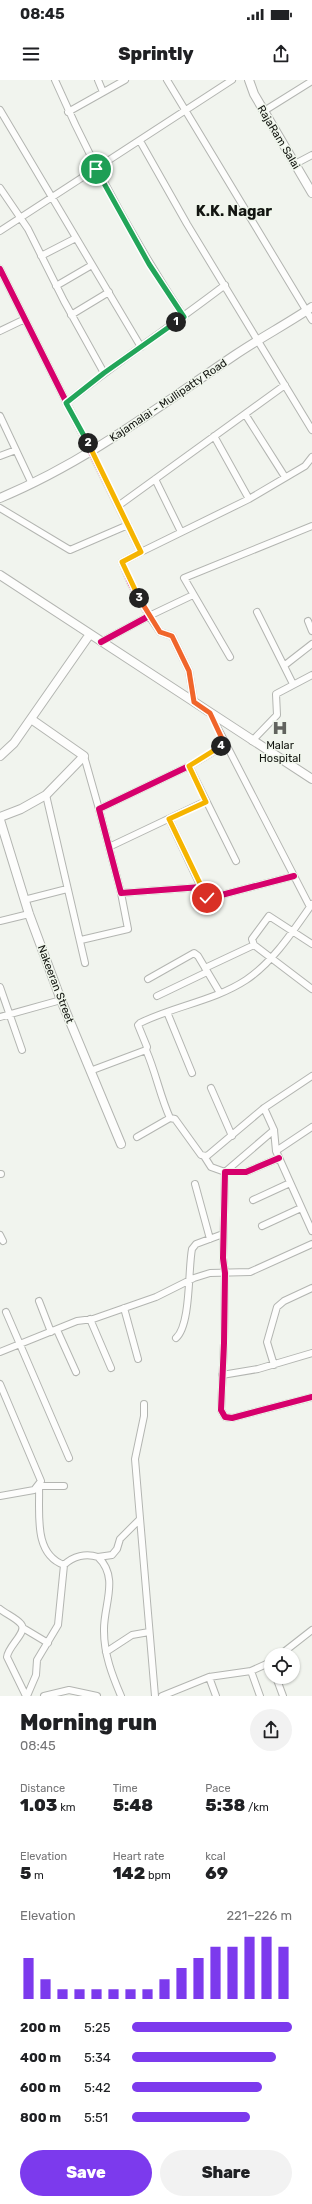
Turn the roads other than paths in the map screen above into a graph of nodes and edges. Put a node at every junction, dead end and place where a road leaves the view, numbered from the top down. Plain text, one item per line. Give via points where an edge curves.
1 (55, 80) edge
2 (98, 80) edge
3 (125, 80) edge
4 (167, 80) edge
5 (232, 80) edge
6 (249, 80) edge
7 (311, 82) edge
8 (103, 92) junction
9 (0, 110) edge
10 (185, 111) junction
11 (68, 112) junction
12 (264, 112) junction
13 (140, 141) junction
14 (312, 155) edge
15 (295, 164) junction
16 (96, 169) junction
17 (0, 188) edge
18 (312, 193) edge
19 (52, 198) junction
20 (20, 218) junction
21 (0, 231) edge
22 (76, 238) junction
23 (42, 256) junction
24 (92, 265) junction
25 (0, 269) edge
26 (224, 284) junction
27 (56, 286) junction
28 (108, 292) junction
29 (309, 309) edge
30 (71, 315) junction
31 (184, 317) junction
32 (25, 319) junction
33 (312, 320) edge
34 (0, 331) edge
35 (258, 340) junction
36 (141, 347) junction
37 (104, 373) junction
38 (285, 385) junction
39 (66, 403) junction
40 (245, 414) junction
41 (0, 416) edge
42 (312, 430) edge
43 (214, 436) junction
44 (16, 450) junction
45 (92, 452) junction
46 (0, 456) edge
47 (312, 457) edge
48 (285, 477) junction
49 (155, 479) junction
50 (32, 484) junction
51 (0, 498) edge
52 (249, 499) junction
53 (118, 506) junction
54 (0, 508) edge
55 (128, 525) junction
56 (312, 526) edge
57 (181, 532) junction
58 (141, 552) junction
59 (0, 575) edge
60 (193, 595) junction
61 (257, 612) dead end
62 (149, 616) junction
63 (308, 621) dead end
64 (312, 631) edge
65 (90, 634) junction
66 (101, 642) junction
67 (312, 644) edge
68 (230, 656) dead end
69 (285, 665) junction
70 (312, 675) edge
71 (293, 684) junction
72 (194, 702) junction
73 (210, 713) junction
74 (31, 718) junction
75 (252, 741) junction
76 (225, 745) junction
77 (0, 756) edge
78 (84, 756) junction
79 (189, 766) junction
80 (312, 779) edge
81 (46, 795) junction
82 (206, 802) junction
83 (99, 809) junction
84 (0, 818) edge
85 (169, 819) junction
86 (109, 847) junction
87 (236, 861) dead end
88 (294, 876) junction
89 (201, 887) junction
90 (67, 889) junction
91 (121, 893) junction
92 (24, 900) junction
93 (311, 908) edge
94 (29, 914) junction
95 (0, 921) edge
96 (292, 931) junction
97 (81, 940) junction
98 (312, 944) edge
99 (254, 945) junction
100 (271, 959) junction
101 (85, 963) dead end
102 (206, 970) junction
103 (148, 979) dead end
104 (0, 987) edge
105 (312, 988) edge
106 (220, 993) junction
107 (157, 996) dead end
108 (61, 1000) junction
109 (167, 1012) junction
110 (10, 1015) junction
111 (0, 1017) edge
112 (22, 1050) dead end
113 (146, 1050) junction
114 (90, 1071) junction
115 (192, 1073) dead end
116 (312, 1076) edge
117 (211, 1088) dead end
118 (264, 1108) junction
119 (170, 1118) junction
120 (312, 1127) edge
121 (274, 1130) junction
122 (232, 1136) junction
123 (137, 1137) dead end
124 (122, 1144) dead end
125 (276, 1151) junction
126 (204, 1156) junction
127 (279, 1158) junction
128 (225, 1172) junction
129 (290, 1183) junction
130 (195, 1184) dead end
131 (253, 1200) dead end
132 (301, 1208) junction
133 (262, 1226) dead end
134 (312, 1231) edge
135 (223, 1234) junction
136 (210, 1239) junction
137 (312, 1244) edge
138 (225, 1273) junction
139 (189, 1280) junction
140 (312, 1288) edge
141 (39, 1301) dead end
142 (124, 1308) junction
143 (6, 1312) dead end
144 (90, 1319) junction
145 (54, 1331) junction
146 (176, 1338) dead end
147 (21, 1344) junction
148 (0, 1352) edge
149 (312, 1353) edge
150 (138, 1359) dead end
151 (274, 1364) junction
152 (111, 1368) dead end
153 (76, 1372) dead end
154 (222, 1375) junction
155 (0, 1384) edge
156 (312, 1397) edge
157 (144, 1404) dead end
158 (69, 1458) dead end
159 (39, 1486) junction
160 (64, 1486) dead end
161 (0, 1495) edge
162 (140, 1519) junction
163 (98, 1558) junction
164 (64, 1565) junction
165 (0, 1609) edge
166 (23, 1628) junction
167 (312, 1630) edge
168 (149, 1632) junction
169 (48, 1643) junction
170 (289, 1648) edge
171 (106, 1652) junction
172 (264, 1666) edge
173 (251, 1671) junction
174 (209, 1677) junction
175 (278, 1684) edge
176 (27, 1696) edge
177 (44, 1696) edge
178 (97, 1696) edge
179 (121, 1696) edge
180 (155, 1696) edge
181 (162, 1696) edge
182 (216, 1696) edge
183 (260, 1696) edge
184 (282, 1696) edge

1 - 11 street
2 - 8 street
3 - 8 street
4 - 10 street
5 - 10 street
6 - 12 street, RajaRam Salai
7 - 12 street
8 - 11 street
9 - 19 street
10 - 13 street
10 - 29 street via 248,217
11 - 16 street
12 - 15 street, RajaRam Salai
13 - 16 street
13 - 26 street
14 - 15 street
15 - 18 street, RajaRam Salai
16 - 19 street
16 - 31 street via 149,264
17 - 20 street
19 - 20 street
19 - 22 street
20 - 21 street
20 - 23 street
22 - 23 street
22 - 24 street
23 - 27 street
24 - 27 street
24 - 28 street
25 - 32 street
26 - 31 street
26 - 35 street
27 - 30 street
28 - 30 street
28 - 36 street
29 - 33 street
29 - 35 street, Kajamalai - Mullipatty Road
30 - 37 street
31 - 36 street
32 - 34 street
32 - 39 street
35 - 38 street
35 - 45 street, Kajamalai - Mullipatty Road
36 - 37 street
37 - 39 street
38 - 40 street
38 - 42 street
39 - 45 street
40 - 43 street
40 - 48 street
41 - 44 street
43 - 49 street
43 - 52 street
44 - 46 street
44 - 50 street
45 - 50 street, Kajamalai - Mullipatty Road
45 - 53 street
47 - 48 street via 304,466
48 - 52 street
49 - 53 street
49 - 57 street
50 - 51 street, Kajamalai - Mullipatty Road
52 - 57 street
53 - 55 street
54 - 55 street via 70,550
55 - 58 street
56 - 60 street via 184,578
57 - 58 street
58 - 62 street via 122,562
59 - 65 street
60 - 62 street
60 - 68 street
61 - 69 street
62 - 66 street
62 - 72 street via 160,632 172,636 189,671
63 - 64 street
65 - 66 street
65 - 74 street
66 - 72 street
67 - 69 street
69 - 71 street
70 - 71 street
71 - 75 street via 276,694 277,715
72 - 73 street
73 - 75 street
73 - 76 street
74 - 77 street via 14,743
74 - 78 street
75 - 80 street
76 - 79 street
76 - 88 street
78 - 81 street
78 - 83 street
79 - 82 street
79 - 83 street
81 - 84 street via 21,810
81 - 90 street
82 - 85 street
82 - 87 street
83 - 86 street
84 - 92 street, Nakeeran Street
85 - 86 street
85 - 89 street
86 - 91 street
88 - 89 street via 210,898 204,895
88 - 93 street
89 - 91 street
90 - 92 street
90 - 97 street
91 - 97 street via 128,929
92 - 94 street, Nakeeran Street
93 - 96 street
94 - 95 street
94 - 108 street, Nakeeran Street
96 - 98 street
96 - 99 street via 270,916 253,936
96 - 100 street
97 - 101 street
99 - 100 street
99 - 102 street
100 - 105 street
100 - 106 street via 246,980
102 - 103 street via 194,953
102 - 106 street
102 - 107 street
104 - 110 street
106 - 109 street
108 - 110 street
108 - 114 street, Nakeeran Street
109 - 113 street via 138,1025
109 - 115 street
110 - 111 street
110 - 112 street
113 - 114 street
113 - 119 street via 161,1090 160,1096
114 - 124 street, Nakeeran Street
116 - 118 street
117 - 122 street
118 - 121 street
118 - 122 street
119 - 123 street
119 - 126 street via 178,1122
120 - 125 street
121 - 125 street
121 - 128 street
122 - 126 street
125 - 127 street
126 - 128 street via 211,1167
127 - 128 street via 246,1172
127 - 129 street
128 - 135 street
129 - 131 street
129 - 132 street
130 - 136 street
132 - 133 street
132 - 134 street
135 - 136 street
135 - 138 street
136 - 139 street via 196,1244 192,1249
137 - 138 street via 250,1272
138 - 139 street via 210,1273
138 - 154 street
139 - 142 street via 156,1297
139 - 146 street via 185,1315 181,1332
140 - 151 street via 276,1307 267,1342
141 - 145 street
142 - 144 street
142 - 150 street
143 - 147 street
144 - 145 street via 77,1321
144 - 152 street
145 - 147 street
145 - 153 street
147 - 148 street
147 - 158 street
149 - 151 street
151 - 154 street
154 - 156 street via 221,1410 225,1417 232,1418
155 - 159 street via 40,1476
157 - 162 street via 135,1459
159 - 160 street
159 - 161 street via 34,1490
159 - 164 street via 42,1540 51,1558
162 - 163 street via 120,1539 112,1555
162 - 168 street
163 - 164 street via 81,1556
163 - 171 street via 105,1565 110,1580 104,1630
164 - 169 street via 58,1625
165 - 166 street
166 - 169 street
166 - 176 street via 8,1650 7,1656
167 - 170 street
168 - 171 street via 132,1635
168 - 180 street
169 - 176 street via 37,1660 36,1675
171 - 179 street
172 - 173 street
173 - 174 street
173 - 183 street
174 - 181 street
174 - 182 street
175 - 184 street
177 - 178 street via 69,1690

